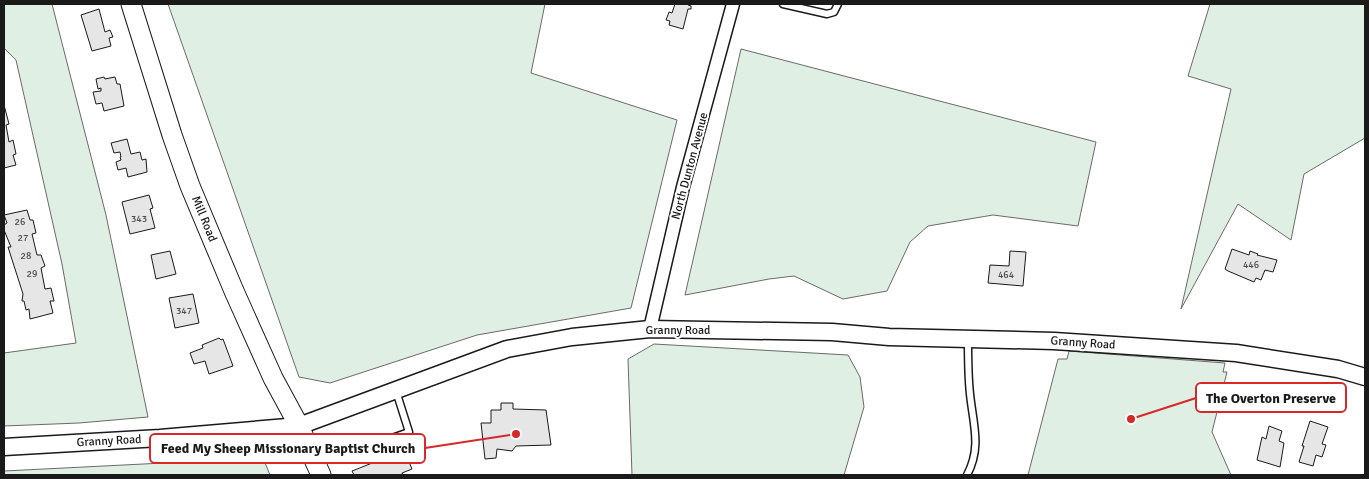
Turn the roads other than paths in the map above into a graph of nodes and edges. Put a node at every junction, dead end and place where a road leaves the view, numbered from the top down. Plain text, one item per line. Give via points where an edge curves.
1 (131, 4) edge
2 (733, 4) edge
3 (783, 4) edge
4 (838, 4) edge
5 (650, 329) junction
6 (968, 338) junction
7 (1365, 377) edge
8 (396, 391) junction
9 (299, 426) junction
10 (4, 447) edge
11 (352, 452) dead end
12 (321, 475) edge
13 (967, 475) edge

1 - 9 main road, Mill Road via 190,186 273,378
2 - 5 street, North Dunton Avenue via 683,187
3 - 4 lane via 827,14 834,12
5 - 6 street, Granny Road
5 - 8 street, Granny Road via 572,337 507,349
6 - 7 street, Granny Road via 1236,353 1338,369
6 - 13 lane via 970,393 977,437 972,466
8 - 9 street, Granny Road
8 - 11 lane via 409,432
9 - 10 street, Granny Road
9 - 12 main road, Mill Road

